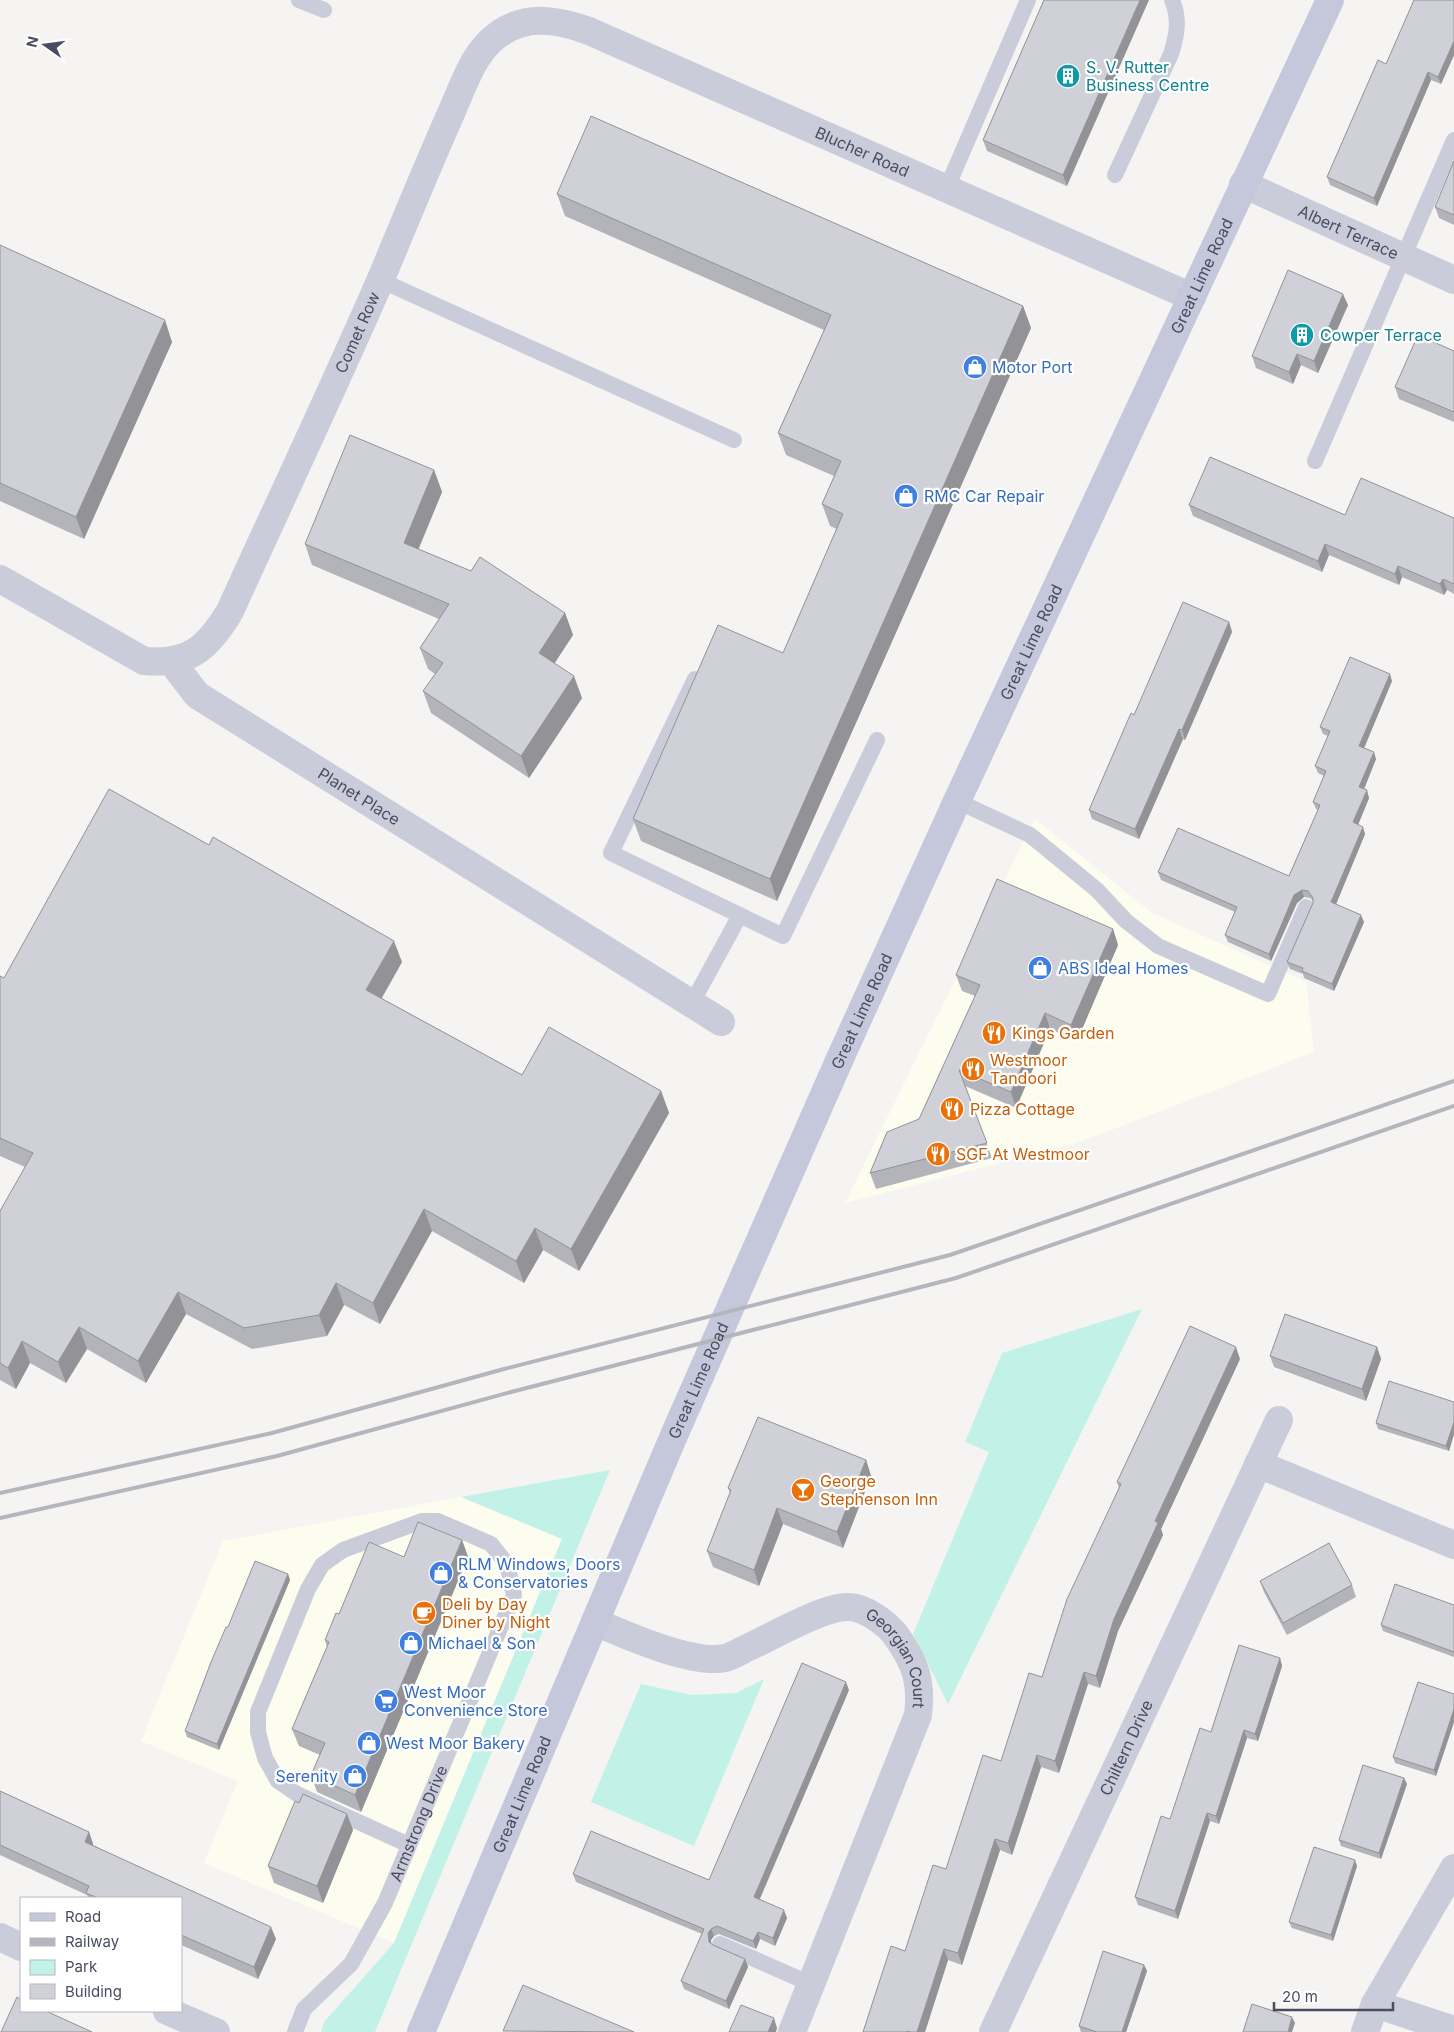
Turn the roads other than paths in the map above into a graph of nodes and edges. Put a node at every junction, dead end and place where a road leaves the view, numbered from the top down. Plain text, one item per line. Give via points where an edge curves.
1 (299, 0) edge
2 (1028, 0) edge
3 (1172, 0) edge
4 (1330, 0) edge
5 (324, 10) dead end
6 (527, 11) edge
7 (1454, 140) edge
8 (1115, 175) dead end
9 (1244, 184) junction
10 (946, 190) junction
11 (1405, 257) junction
12 (380, 280) junction
13 (1454, 280) edge
14 (1192, 298) junction
15 (734, 440) dead end
16 (1315, 461) dead end
17 (0, 579) edge
18 (171, 661) junction
19 (699, 672) edge
20 (877, 740) dead end
21 (956, 801) junction
22 (1306, 907) dead end
23 (740, 915) junction
24 (692, 1003) junction
25 (721, 1022) dead end
26 (1279, 1420) dead end
27 (1258, 1464) junction
28 (1454, 1545) edge
29 (595, 1622) junction
30 (409, 1845) junction
31 (1454, 1868) edge
32 (0, 1938) edge
33 (720, 1944) dead end
34 (20, 1947) edge
35 (811, 1984) junction
36 (1375, 2004) junction
37 (170, 2012) edge
38 (1454, 2030) edge
39 (216, 2032) edge
40 (294, 2032) edge
41 (421, 2032) edge
42 (792, 2032) edge
43 (993, 2032) edge
44 (1365, 2032) edge

1 - 5 lane
2 - 10 lane
3 - 8 lane via 1177,12 1177,27 1171,54
4 - 9 main road, Great Lime Road
6 - 10 street, Blucher Road via 589,31
6 - 12 street, Comet Row via 486,46 475,61
7 - 11 lane
9 - 11 street, Albert Terrace
9 - 14 main road, Great Lime Road
10 - 14 street, Blucher Road
11 - 13 street, Albert Terrace
11 - 16 lane
12 - 15 lane
12 - 18 street, Comet Row via 230,611 216,633 201,647 187,657
14 - 21 main road, Great Lime Road
17 - 18 street via 144,661
18 - 24 street, Planet Place via 197,694
19 - 23 lane via 611,853
20 - 23 lane via 783,936
21 - 22 lane via 1030,835 1158,946 1268,994
21 - 29 main road, Great Lime Road via 748,1264
23 - 24 lane
24 - 25 street, Planet Place
26 - 27 street, Chiltern Drive
27 - 28 street
27 - 43 street, Chiltern Drive
29 - 35 street, Georgian Court via 671,1652 725,1658 827,1611 848,1606 876,1616 891,1628 904,1646 919,1679 918,1715
29 - 41 main road, Great Lime Road
30 - 30 lane, Armstrong Drive via 514,1595 507,1564 491,1544 438,1521 422,1521 343,1550 322,1565 308,1590 258,1712 258,1732 265,1758 278,1781 297,1794
30 - 40 lane, Armstrong Drive via 385,1903 351,1964 304,2009
31 - 36 street
32 - 34 street
33 - 35 lane
35 - 42 street, Georgian Court
36 - 38 street
36 - 44 street
37 - 39 street

